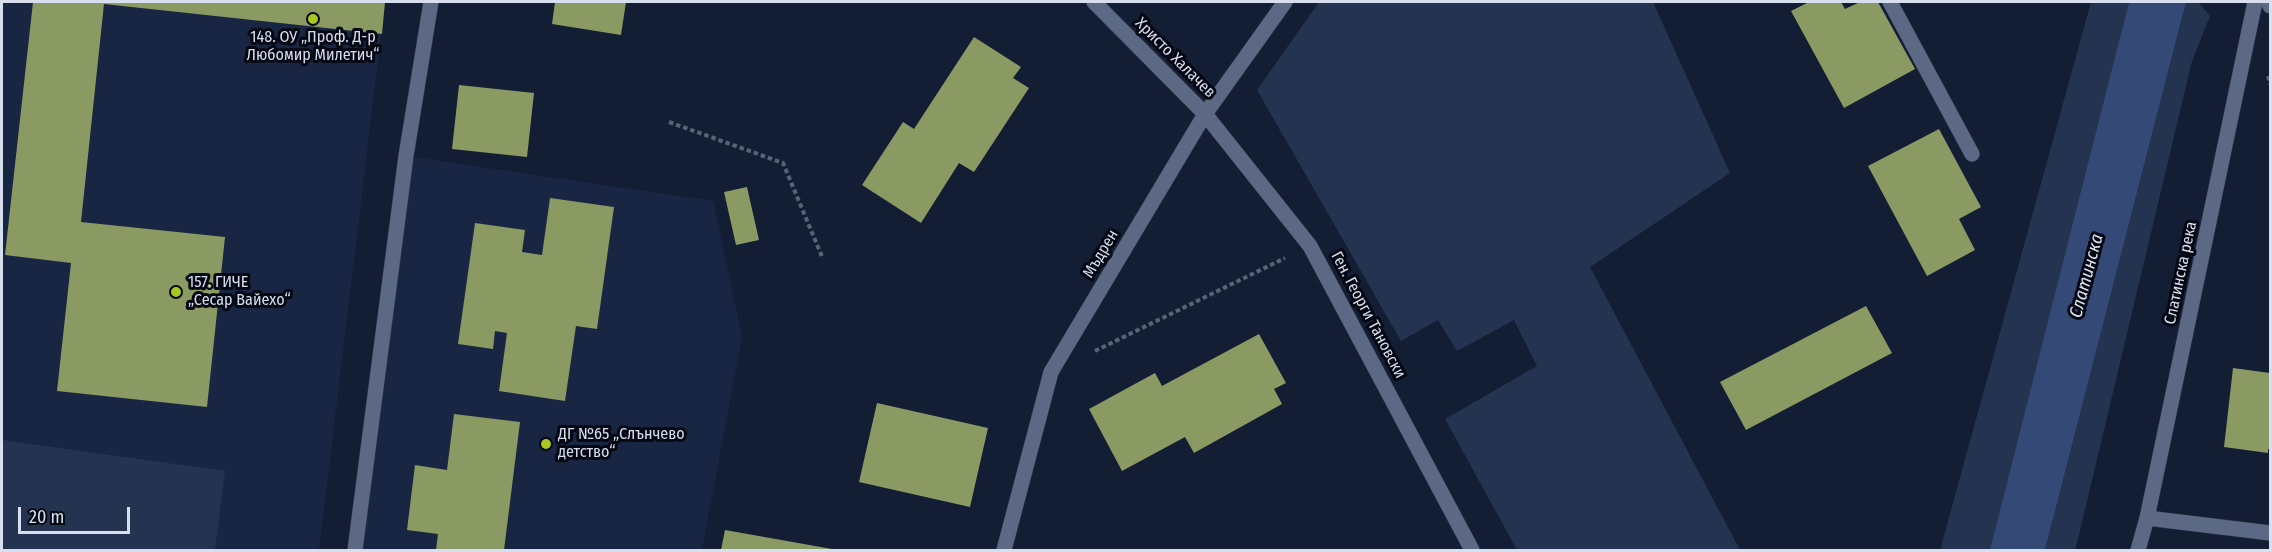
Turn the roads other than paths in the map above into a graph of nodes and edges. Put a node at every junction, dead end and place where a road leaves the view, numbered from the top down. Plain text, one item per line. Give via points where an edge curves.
1 (431, 2) edge
2 (1094, 2) edge
3 (1285, 2) edge
4 (1890, 2) edge
5 (2255, 2) edge
6 (2268, 2) edge
7 (2271, 6) edge
8 (1205, 114) junction
9 (1972, 154) dead end
10 (2147, 518) junction
11 (2271, 533) edge
12 (355, 550) edge
13 (1004, 550) edge
14 (1472, 550) edge
15 (2138, 550) edge

1 - 12 street via 406,156
2 - 8 street, Христо Халачев
3 - 8 street, Мъдрен
4 - 9 street
5 - 10 street, Слатинска река
6 - 7 street
8 - 13 street, Мъдрен via 1052,372
8 - 14 street, Ген. Георги Тановски via 1310,246
10 - 11 street
10 - 15 street, Слатинска река

